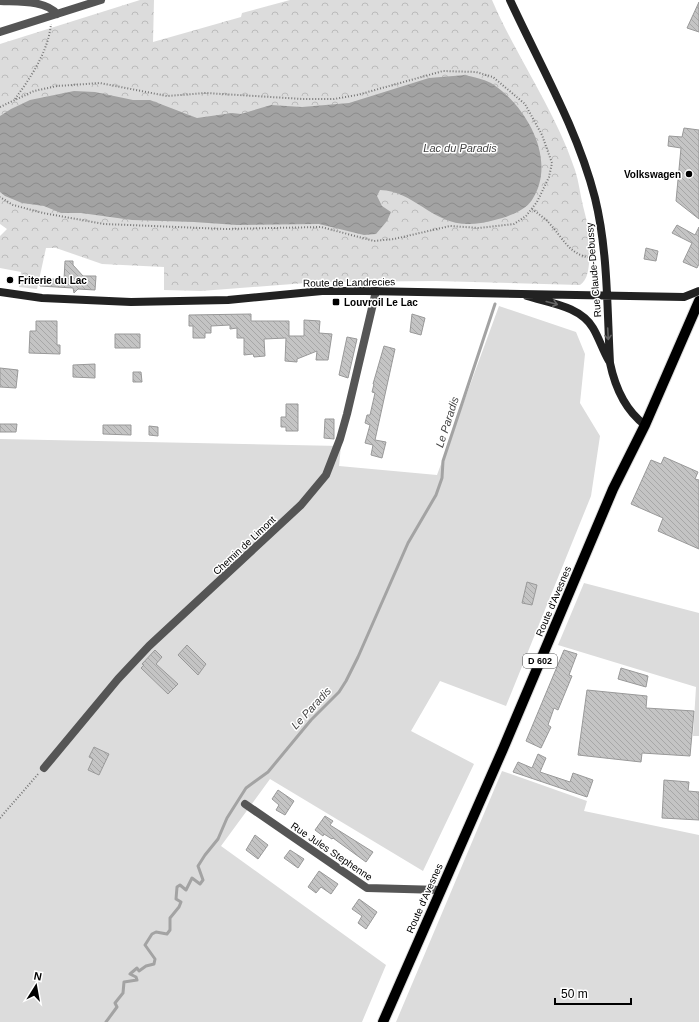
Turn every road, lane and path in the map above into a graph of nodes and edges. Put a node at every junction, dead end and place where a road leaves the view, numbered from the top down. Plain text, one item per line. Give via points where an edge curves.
1 (101, 0) edge
2 (510, 0) edge
3 (0, 1) edge
4 (57, 18) junction
5 (0, 32) edge
6 (15, 100) junction
7 (0, 107) edge
8 (0, 197) edge
9 (532, 209) junction
10 (605, 269) junction
11 (376, 291) junction
12 (0, 292) edge
13 (699, 292) edge
14 (515, 293) junction
15 (606, 296) junction
16 (699, 301) edge
17 (610, 363) junction
18 (645, 425) junction
19 (44, 768) joint
20 (245, 804) dead end
21 (0, 818) edge
22 (441, 890) junction
23 (383, 1022) edge

1 - 4 street
2 - 10 main road, Rue Claude-Debussy via 574,136 586,169 599,221
3 - 4 street via 43,4 53,8
4 - 5 street
4 - 6 path via 51,24 45,47 33,73
6 - 7 path
6 - 9 path via 34,91 57,86 100,83 167,96 206,93 334,99 443,71 476,72 493,76 525,104 542,135 552,163 549,177
8 - 9 path via 13,205 42,213 104,224 226,229 321,227 374,240 394,239 450,226 479,228 514,224
9 - 10 path via 548,221 569,250 591,258 595,267
10 - 15 main road, Rue Claude-Debussy
11 - 12 main road, Route de Landrecies via 322,291 228,300 138,302 42,298
11 - 14 main road, Route de Landrecies
11 - 19 street, Chemin de Limont via 347,414 326,475 301,505 149,646
13 - 15 main road, Route de Landrecies via 684,297
14 - 15 main road, Route de Landrecies
14 -> 17 main road via 567,308 586,319
15 -> 17 main road, Rue Claude-Debussy
16 - 18 main road, Route d'Avesnes / D 602
17 - 18 main road, Rue Claude-Debussy via 613,380 626,404 635,417
18 - 22 main road, Route d'Avesnes / D 602 via 613,489
19 - 21 path
20 - 22 street, Rue Jules Stephenne via 367,888
22 - 23 main road, Route d'Avesnes / D 602

